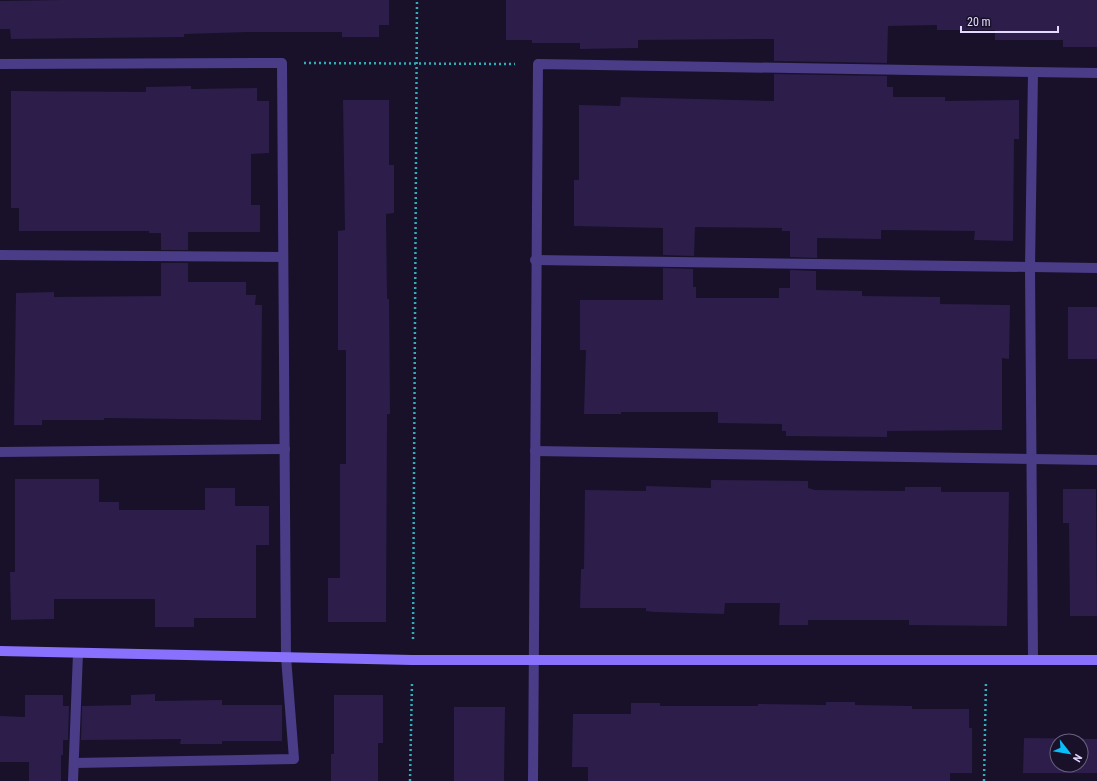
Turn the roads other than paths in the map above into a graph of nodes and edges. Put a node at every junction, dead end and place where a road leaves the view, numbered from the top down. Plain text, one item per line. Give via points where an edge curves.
1 (0, 64) edge
2 (1033, 72) junction
3 (1097, 73) edge
4 (0, 255) edge
5 (283, 257) junction
6 (535, 260) junction
7 (1030, 267) junction
8 (1097, 268) edge
9 (285, 449) junction
10 (535, 451) junction
11 (0, 452) edge
12 (1032, 459) junction
13 (1097, 460) edge
14 (0, 651) edge
15 (78, 653) junction
16 (286, 658) junction
17 (1033, 659) junction
18 (535, 660) junction
19 (1097, 660) edge
20 (74, 763) junction
21 (74, 781) edge
22 (533, 781) edge

1 - 5 street via 282,63
2 - 3 street
2 - 6 street via 538,64
2 - 7 street
4 - 5 street
5 - 9 street
6 - 7 street
6 - 10 street
7 - 8 street
7 - 12 street
9 - 11 street
9 - 16 street
10 - 12 street
10 - 18 street
12 - 13 street
12 - 17 street
14 - 15 street
15 - 16 street
15 - 20 street
16 - 18 street
16 - 20 street via 294,759
17 - 18 street
17 - 19 street
18 - 22 street
20 - 21 street

